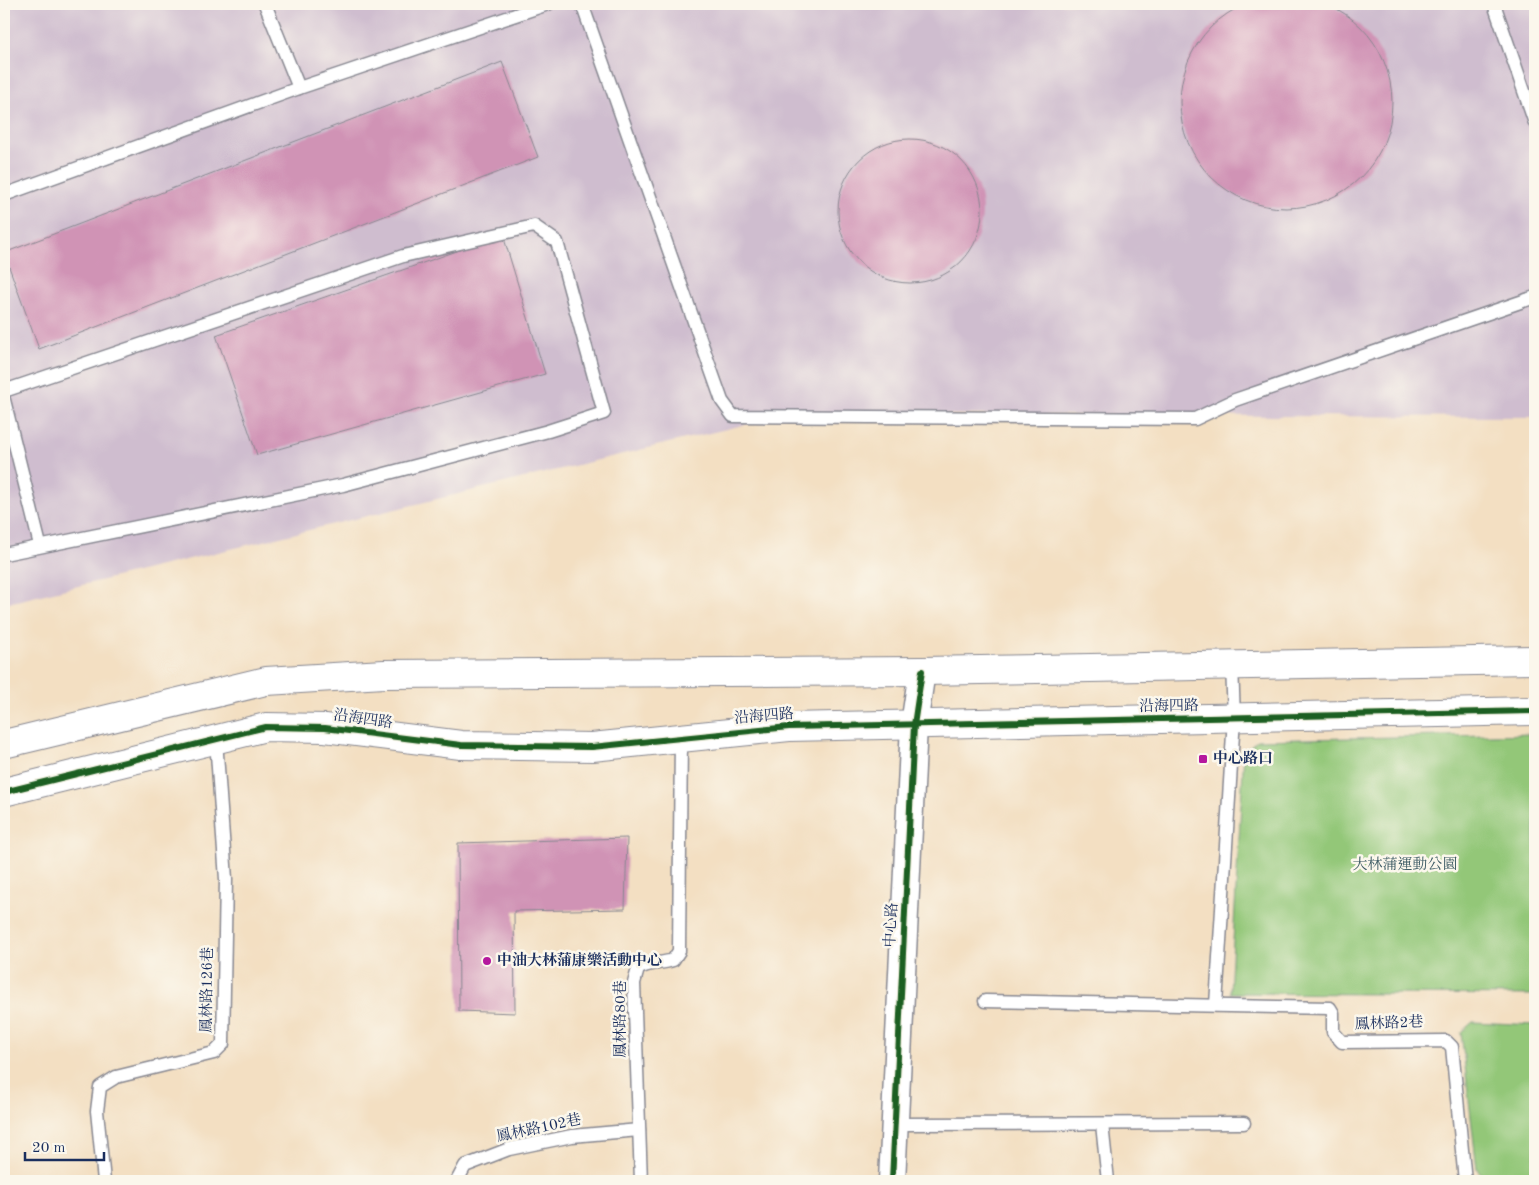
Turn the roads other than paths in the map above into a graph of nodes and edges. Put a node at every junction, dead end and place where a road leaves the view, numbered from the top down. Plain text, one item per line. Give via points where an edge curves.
1 (266, 4) edge
2 (548, 4) edge
3 (582, 4) edge
4 (1494, 4) edge
5 (299, 88) junction
6 (1535, 123) edge
7 (4, 195) edge
8 (1535, 297) edge
9 (4, 391) edge
10 (4, 400) edge
11 (40, 545) junction
12 (4, 554) edge
13 (1535, 660) edge
14 (1232, 665) junction
15 (922, 671) junction
16 (1535, 711) edge
17 (1234, 718) junction
18 (914, 725) junction
19 (681, 738) junction
20 (216, 740) junction
21 (4, 744) edge
22 (4, 792) edge
23 (985, 1001) dead end
24 (1216, 1005) junction
25 (1244, 1123) dead end
26 (895, 1124) junction
27 (1102, 1124) junction
28 (640, 1130) junction
29 (104, 1181) edge
30 (457, 1181) edge
31 (641, 1181) edge
32 (892, 1181) edge
33 (1108, 1181) edge
34 (1465, 1181) edge

1 - 5 lane
2 - 5 lane
3 - 8 lane via 722,402 732,416 1195,419 1236,400
4 - 6 lane
5 - 7 lane
9 - 11 lane via 403,256 534,226 557,242 604,413 343,485
10 - 11 lane
11 - 12 lane
13 - 14 street
14 - 15 street
14 - 17 lane
15 - 18 street, 中心路
15 - 21 street via 384,674 266,681
16 - 17 street, 沿海四路
17 - 18 street, 沿海四路
17 - 24 lane
18 - 19 street, 沿海四路 via 790,726
18 - 26 street, 中心路
19 - 20 street, 沿海四路 via 592,747 461,745 325,728 266,727
19 - 28 lane, 鳳林路80巷 via 679,951 673,960 648,963 638,968 634,983
20 - 22 street, 沿海四路
20 - 29 lane, 鳳林路126巷 via 226,880 223,1044 214,1053 116,1076 100,1087 97,1111
23 - 24 lane, 鳳林路2巷
24 - 34 lane, 鳳林路2巷 via 1330,1008 1334,1013 1333,1032 1342,1042 1446,1041 1452,1047
25 - 27 lane
26 - 27 lane
26 - 32 street, 中心路
27 - 33 lane
28 - 30 lane, 鳳林路102巷 via 572,1136 509,1149 465,1166
28 - 31 lane, 鳳林路80巷

